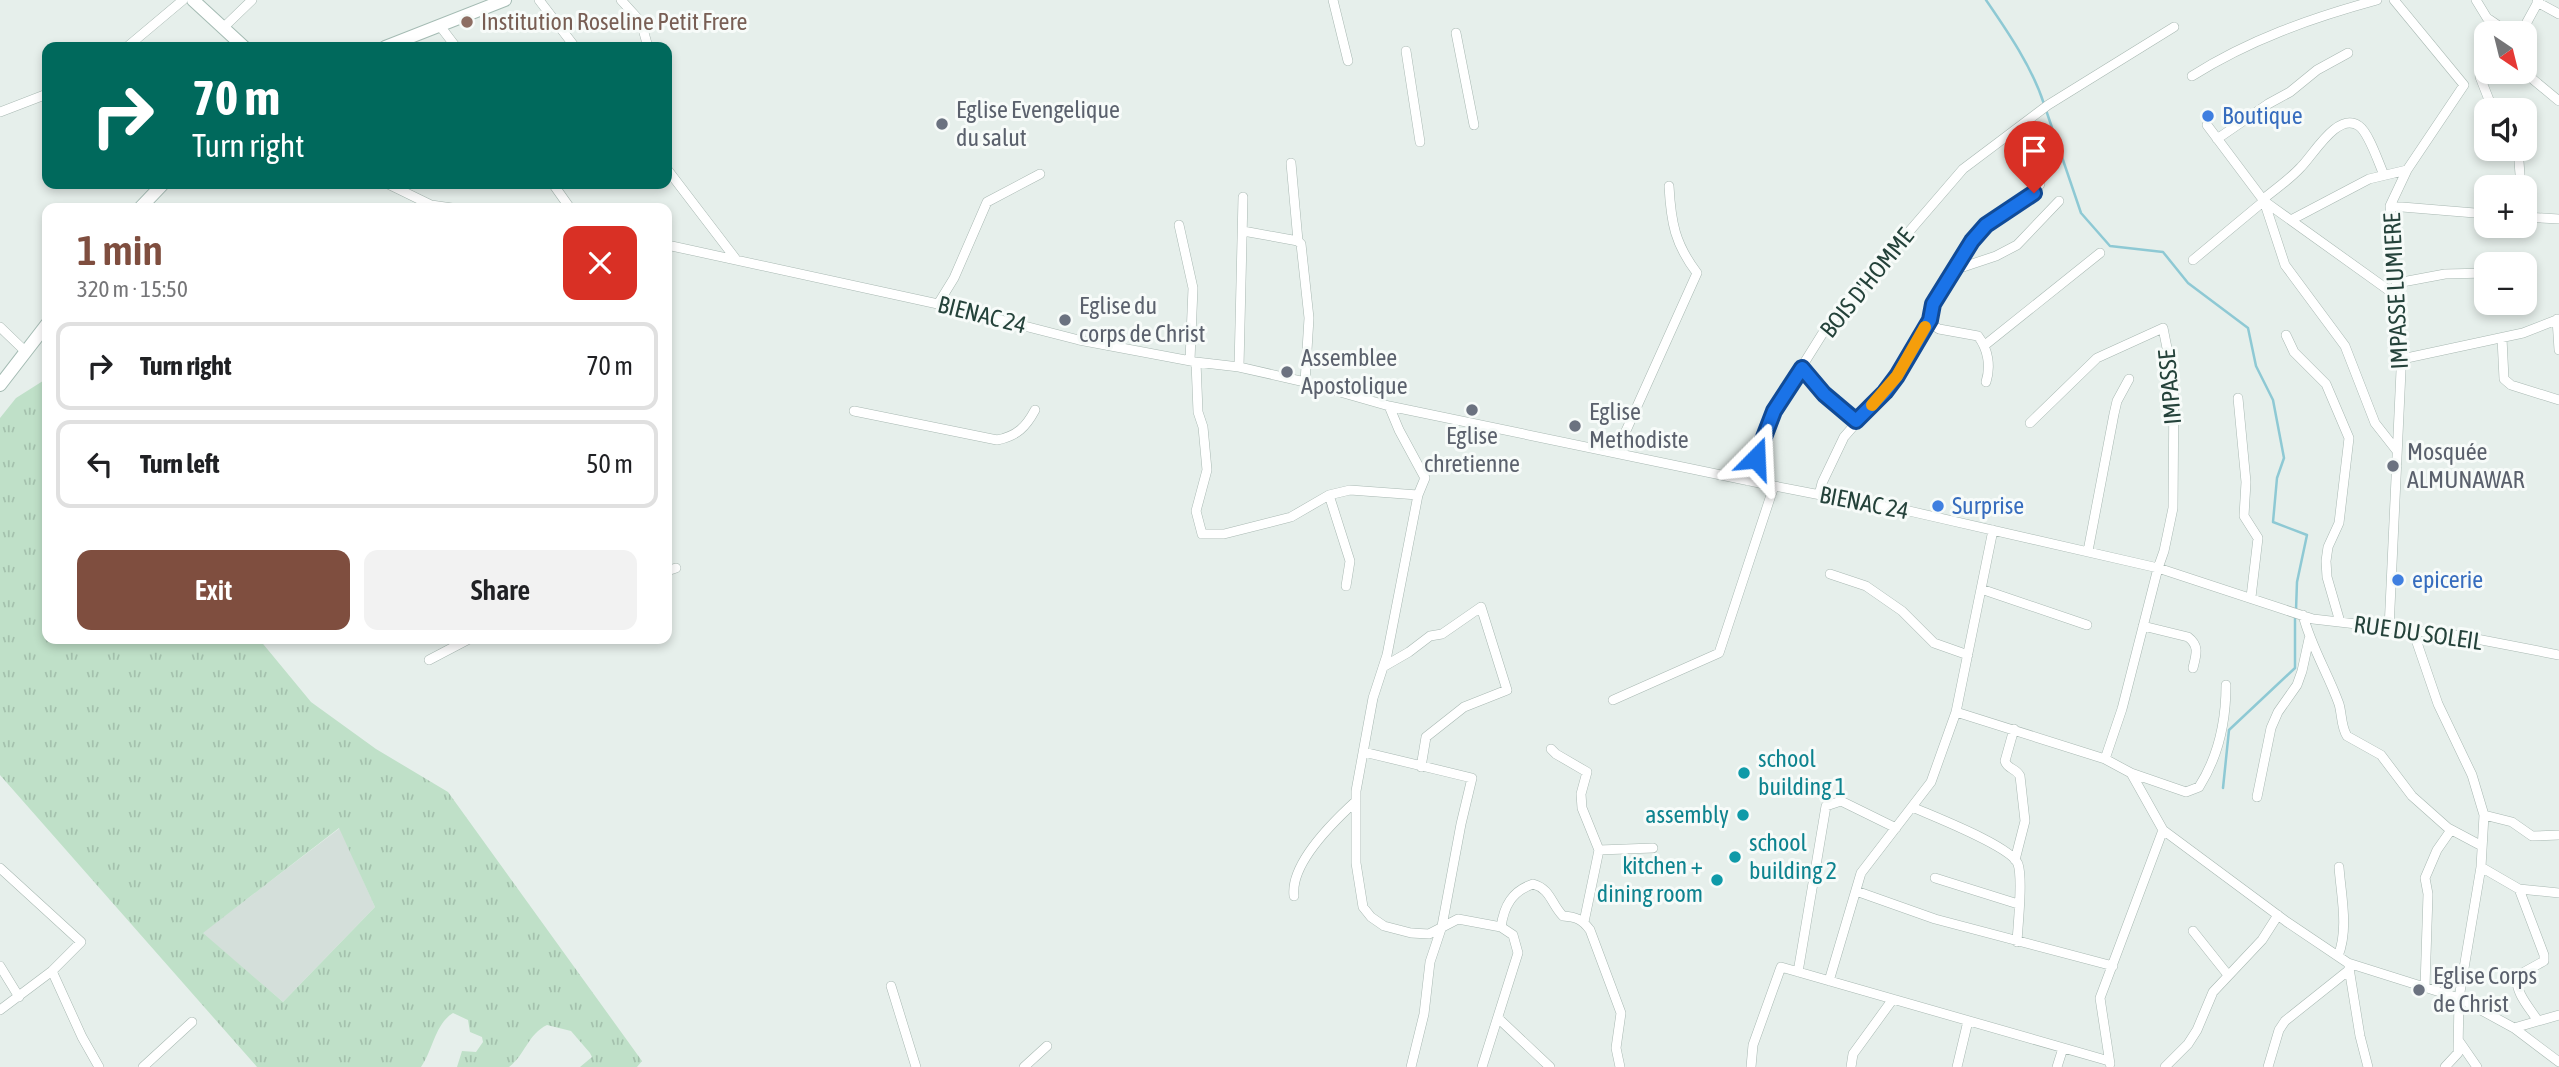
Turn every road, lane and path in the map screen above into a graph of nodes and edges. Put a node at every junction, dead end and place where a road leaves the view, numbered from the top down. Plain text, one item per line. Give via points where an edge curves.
1 (183, 0) edge
2 (193, 0) edge
3 (252, 0) edge
4 (505, 0) edge
5 (539, 0) edge
6 (621, 0) edge
7 (1333, 0) edge
8 (2376, 0) edge
9 (2394, 0) edge
10 (2476, 0) edge
11 (2538, 1) edge
12 (2345, 4) edge
13 (2559, 14) edge
14 (2491, 21) edge
15 (2527, 21) edge
16 (440, 26) junction
17 (2174, 27) dead end
18 (223, 28) junction
19 (1456, 33) dead end
20 (133, 42) edge
21 (238, 42) edge
22 (399, 42) edge
23 (452, 42) edge
24 (571, 42) edge
25 (647, 42) edge
26 (1406, 51) dead end
27 (2348, 53) dead end
28 (1348, 61) dead end
29 (2192, 76) dead end
30 (2474, 80) edge
31 (2538, 84) edge
32 (2464, 85) junction
33 (42, 96) edge
34 (2559, 101) edge
35 (0, 112) edge
36 (1474, 125) dead end
37 (2207, 125) dead end
38 (2012, 132) junction
39 (2217, 139) junction
40 (1420, 142) dead end
41 (1291, 163) dead end
42 (2407, 170) junction
43 (1040, 174) dead end
44 (2384, 175) junction
45 (672, 176) edge
46 (1669, 186) dead end
47 (158, 189) edge
48 (398, 189) edge
49 (1243, 197) dead end
50 (2264, 200) junction
51 (2059, 201) dead end
52 (145, 203) edge
53 (427, 203) edge
54 (2390, 206) junction
55 (2474, 213) edge
56 (2537, 218) edge
57 (2559, 219) edge
58 (2291, 220) junction
59 (1179, 225) dead end
60 (1242, 231) junction
61 (1298, 241) junction
62 (672, 246) edge
63 (2100, 253) dead end
64 (735, 258) junction
65 (2193, 260) dead end
66 (1954, 270) junction
67 (2474, 274) edge
68 (2397, 283) junction
69 (2398, 297) junction
70 (938, 304) junction
71 (2558, 319) edge
72 (1930, 320) junction
73 (0, 327) edge
74 (42, 331) edge
75 (2286, 335) dead end
76 (2502, 338) junction
77 (1985, 345) junction
78 (2559, 350) edge
79 (26, 352) junction
80 (2402, 359) junction
81 (1193, 361) junction
82 (1239, 367) junction
83 (1802, 368) junction
84 (2129, 379) dead end
85 (1305, 382) junction
86 (1986, 382) dead end
87 (0, 385) edge
88 (2238, 398) dead end
89 (2559, 401) edge
90 (1389, 406) junction
91 (1035, 410) dead end
92 (854, 411) dead end
93 (1856, 421) junction
94 (2029, 423) dead end
95 (2397, 451) junction
96 (1616, 453) junction
97 (1747, 481) junction
98 (1774, 486) junction
99 (1329, 495) junction
100 (1418, 495) junction
101 (1819, 495) junction
102 (1993, 530) junction
103 (2088, 551) junction
104 (2158, 568) junction
105 (1830, 574) dead end
106 (1346, 586) dead end
107 (1981, 589) junction
108 (2250, 597) junction
109 (2279, 606) joint
110 (2308, 617) junction
111 (2340, 622) junction
112 (2087, 625) dead end
113 (2143, 626) junction
114 (2389, 629) junction
115 (2413, 631) junction
116 (2309, 639) junction
117 (459, 644) edge
118 (1968, 655) junction
119 (2559, 655) edge
120 (429, 660) dead end
121 (1383, 667) junction
122 (2193, 668) dead end
123 (2226, 685) dead end
124 (1613, 700) dead end
125 (1956, 712) junction
126 (2014, 729) junction
127 (1552, 748) dead end
128 (1364, 752) junction
129 (2105, 759) junction
130 (1421, 766) junction
131 (2131, 773) junction
132 (2257, 796) dead end
133 (1356, 801) junction
134 (1912, 807) junction
135 (2484, 815) junction
136 (1896, 828) junction
137 (2163, 830) junction
138 (2451, 830) junction
139 (2559, 835) edge
140 (2480, 845) junction
141 (1653, 848) dead end
142 (1600, 850) junction
143 (2015, 860) junction
144 (2339, 867) dead end
145 (2481, 867) junction
146 (0, 868) edge
147 (1935, 878) dead end
148 (2519, 888) junction
149 (1856, 891) junction
150 (2559, 893) edge
151 (1294, 896) dead end
152 (2018, 904) junction
153 (2278, 915) junction
154 (1584, 922) junction
155 (1442, 926) junction
156 (1501, 927) junction
157 (2193, 931) dead end
158 (2017, 942) junction
159 (2337, 956) junction
160 (0, 965) edge
161 (2113, 966) junction
162 (2349, 967) junction
163 (52, 971) junction
164 (1798, 972) junction
165 (2228, 975) junction
166 (1829, 981) junction
167 (891, 986) dead end
168 (2426, 987) junction
169 (19, 997) junction
170 (2459, 998) junction
171 (1893, 999) junction
172 (0, 1010) edge
173 (2559, 1016) edge
174 (1498, 1018) junction
175 (2538, 1020) junction
176 (1968, 1021) junction
177 (192, 1022) dead end
178 (2514, 1028) junction
179 (2459, 1041) junction
180 (1047, 1046) dead end
181 (2063, 1048) junction
182 (2559, 1062) edge
183 (2110, 1064) edge
184 (99, 1067) edge
185 (143, 1067) edge
186 (916, 1067) edge
187 (1024, 1067) edge
188 (1411, 1067) edge
189 (1482, 1067) edge
190 (1550, 1067) edge
191 (1620, 1067) edge
192 (1751, 1067) edge
193 (1851, 1067) edge
194 (1957, 1067) edge
195 (2057, 1067) edge
196 (2165, 1067) edge
197 (2268, 1067) edge
198 (2368, 1067) edge
199 (2445, 1067) edge
200 (2477, 1067) edge

1 - 20 street
2 - 18 main road
3 - 18 street
4 - 16 main road
5 - 24 street
6 - 25 street via 641,22
7 - 28 street
8 - 12 street
9 - 32 street
10 - 14 street
11 - 13 street
11 - 15 street
12 - 29 street via 2276,31
16 - 22 main road
16 - 23 street
17 - 38 street
18 - 21 main road
19 - 36 street
26 - 40 street
27 - 39 street
30 - 32 street
31 - 34 street
32 - 42 street, IMPASSE LUMIERE
33 - 35 street
37 - 39 street
38 - 66 street via 2039,173 2040,184 2034,193 1986,225
38 - 83 street, BOIS D'HOMME via 1963,169 1826,328
39 - 50 street
41 - 61 street
42 - 44 street
42 - 54 street, IMPASSE LUMIERE
43 - 70 street via 987,202
44 - 50 street via 2364,131 2347,122 2332,130 2301,168
44 - 58 street
45 - 64 street
46 - 96 street via 1671,222 1682,254 1697,273
47 - 52 main road
48 - 53 street
49 - 60 street
50 - 58 street
50 - 65 street
50 - 95 street via 2285,265 2345,346 2375,423
51 - 66 street via 2017,245
54 - 55 street
54 - 68 street, IMPASSE LUMIERE
56 - 57 street
58 - 69 street
59 - 81 street via 1193,288
60 - 61 street
60 - 82 street
61 - 85 street via 1309,318
62 - 64 street, BIENAC 24
63 - 77 street
64 - 70 street, BIENAC 24
66 - 72 street via 1933,304
67 - 68 street
68 - 69 street, IMPASSE LUMIERE
69 - 80 street, IMPASSE LUMIERE
70 - 81 street, BIENAC 24 via 1079,340
71 - 76 street
71 - 78 street
72 - 77 street via 1939,330 1978,336
72 - 93 street via 1885,392
73 - 79 street
74 - 79 main road
75 - 111 street via 2294,352 2326,384 2349,438 2339,523 2326,561
76 - 80 street
76 - 89 street via 2504,379
77 - 86 street via 1989,363
79 - 87 main road
80 - 95 street, IMPASSE LUMIERE
81 - 82 street, BIENAC 24
81 - 99 street via 1207,470 1196,511 1202,534 1224,534 1291,517
82 - 85 street, BIENAC 24
83 - 93 street
83 - 97 street, BOIS D'HOMME via 1774,411
84 - 103 street via 2117,401
85 - 90 street, BIENAC 24
88 - 108 street via 2246,482 2244,516 2258,538
90 - 96 street, BIENAC 24
90 - 100 street via 1425,478
91 - 92 street via 1027,425 1013,436 997,440
93 - 101 street via 1833,457
94 - 104 street, IMPASSE via 2096,358 2163,328 2174,383 2173,508
95 - 114 street, IMPASSE LUMIERE
96 - 97 street, BIENAC 24
97 - 98 street, BIENAC 24
98 - 101 street, BIENAC 24
98 - 124 street via 1719,653
99 - 100 street via 1350,490
99 - 106 street via 1350,561
100 - 121 street
101 - 102 street, BIENAC 24
102 - 103 street, BIENAC 24
102 - 107 street
103 - 104 street, BIENAC 24
104 - 108 street, BIENAC 24
104 - 113 street
105 - 118 street via 1866,586 1902,611 1934,643
107 - 112 street
107 - 118 street
108 - 109 street, BIENAC 24
109 - 110 street, RUE DU SOLEIL
110 - 111 street, RUE DU SOLEIL
110 - 116 street
111 - 114 street, RUE DU SOLEIL
113 - 122 street via 2194,641
113 - 129 street
114 - 115 street, RUE DU SOLEIL
115 - 119 street, RUE DU SOLEIL
115 - 135 street
116 - 132 street via 2297,685 2271,729
116 - 138 street via 2330,682 2347,736 2381,755 2412,796
117 - 120 street
118 - 125 street
121 - 128 street
121 - 130 street via 1481,607 1507,690 1464,707 1426,737
123 - 131 street via 2222,730 2199,787 2180,791
125 - 126 street
125 - 134 street via 1931,782
126 - 129 street
126 - 143 street via 2005,761 2020,776 2025,821
127 - 142 street via 1587,772 1581,794 1583,808
128 - 130 street
128 - 133 street
129 - 131 street
130 - 155 street via 1472,778
131 - 137 street
133 - 151 street via 1300,867
133 - 155 street via 1356,863 1363,908 1384,926 1411,933 1429,934
134 - 136 street
134 - 143 street via 1990,842
135 - 139 street via 2512,822 2532,836
135 - 140 street
136 - 149 street via 1861,873
136 - 164 street via 1841,801 1826,806
137 - 153 street
137 - 161 street
138 - 140 street
138 - 168 street via 2425,878
140 - 145 street
141 - 142 street
142 - 154 street
143 - 152 street
144 - 159 street via 2344,937
145 - 148 street
145 - 170 street
146 - 163 street via 81,942
147 - 152 street
148 - 150 street
148 - 175 street via 2544,961 2517,976 2516,983
149 - 158 street
149 - 166 street
152 - 158 street
153 - 159 street
153 - 165 street via 2262,940
154 - 156 street via 1563,916 1542,886 1533,884 1513,895
154 - 191 street via 1621,1013 1616,1048
155 - 156 street via 1458,919
155 - 188 street via 1430,961
156 - 174 street via 1513,934 1518,953
157 - 165 street
158 - 161 street
159 - 162 street
160 - 169 street
161 - 183 street via 2100,998
162 - 168 street
162 - 197 street via 2285,1021
162 - 198 street
163 - 169 street
163 - 184 street
164 - 166 street
164 - 192 street via 1781,967 1753,1045
165 - 196 street via 2213,992 2188,1044
166 - 171 street
167 - 186 street
168 - 170 street
169 - 172 street
170 - 178 street
170 - 179 street
171 - 176 street
171 - 193 street via 1853,1054
173 - 175 street
174 - 189 street
174 - 190 street
175 - 178 street
176 - 181 street
176 - 194 street
177 - 185 street
178 - 182 street
179 - 199 street via 2458,1053
179 - 200 street
180 - 187 street
181 - 183 street
181 - 195 street

